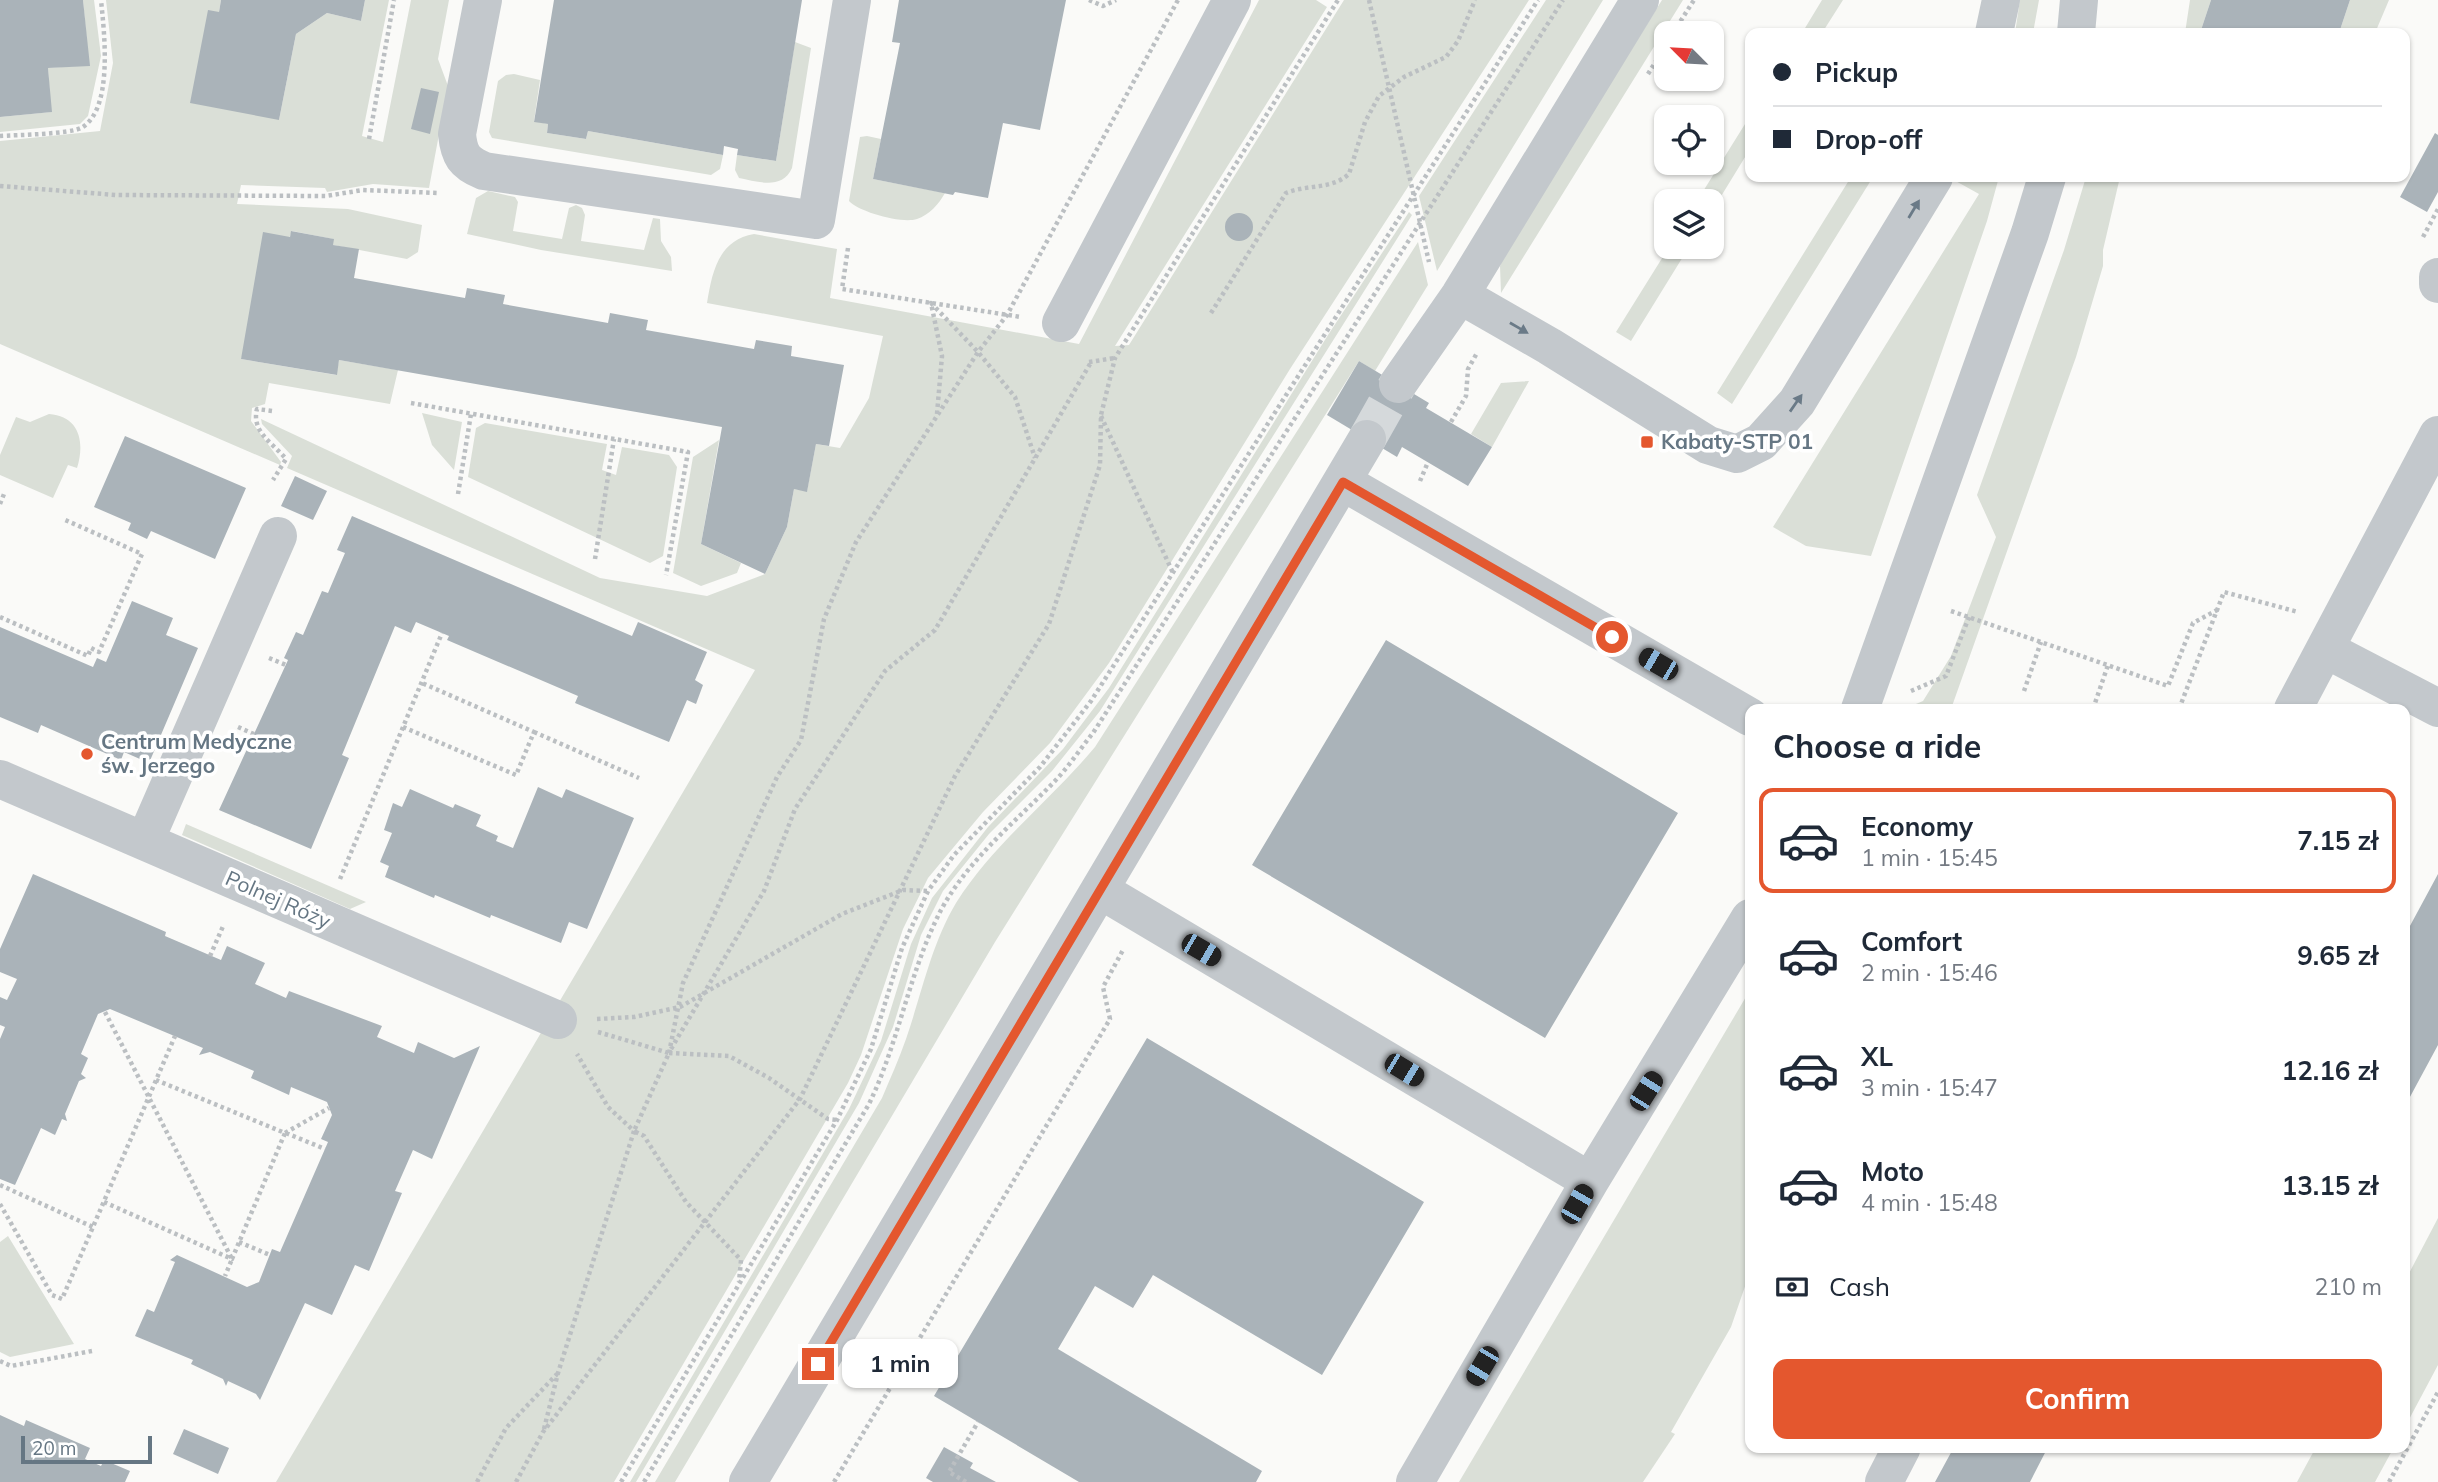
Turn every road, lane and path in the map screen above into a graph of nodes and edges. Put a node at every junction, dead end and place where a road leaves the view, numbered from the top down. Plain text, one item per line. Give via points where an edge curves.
1 (101, 0) edge
2 (394, 0) edge
3 (483, 0) edge
4 (852, 0) edge
5 (1089, 0) edge
6 (1116, 0) edge
7 (1178, 0) edge
8 (1232, 0) edge
9 (1338, 0) edge
10 (1369, 0) edge
11 (1475, 0) edge
12 (1538, 0) edge
13 (1563, 0) edge
14 (1640, 0) edge
15 (1694, 0) edge
16 (2001, 0) edge
17 (2079, 0) edge
18 (1681, 21) edge
19 (1995, 28) edge
20 (2076, 28) edge
21 (1654, 64) edge
22 (1644, 80) dead end
23 (1388, 88) junction
24 (0, 136) edge
25 (369, 139) dead end
26 (1931, 182) edge
27 (2045, 182) edge
28 (0, 186) edge
29 (450, 196) dead end
30 (1412, 196) junction
31 (1419, 223) junction
32 (2438, 277) edge
33 (2438, 284) edge
34 (1460, 295) junction
35 (898, 298) dead end
36 (931, 303) junction
37 (1211, 313) dead end
38 (1007, 315) junction
39 (1498, 316) junction
40 (1061, 323) dead end
41 (978, 352) junction
42 (1090, 364) dead end
43 (1398, 384) tunnel mouth
44 (411, 403) dead end
45 (272, 411) dead end
46 (471, 414) junction
47 (937, 415) junction
48 (1101, 415) junction
49 (1451, 422) dead end
50 (2438, 435) edge
51 (614, 439) junction
52 (1367, 439) tunnel mouth
53 (1035, 459) junction
54 (273, 480) dead end
55 (1343, 482) junction
56 (4, 494) dead end
57 (458, 494) dead end
58 (0, 503) edge
59 (63, 519) dead end
60 (278, 536) dead end
61 (595, 559) dead end
62 (1173, 573) junction
63 (666, 575) dead end
64 (2219, 609) junction
65 (1951, 611) dead end
66 (2301, 613) dead end
67 (0, 617) edge
68 (1969, 617) junction
69 (442, 633) dead end
70 (2041, 642) junction
71 (2325, 649) junction
72 (2108, 665) junction
73 (422, 683) junction
74 (1929, 683) dead end
75 (2024, 691) dead end
76 (1862, 704) edge
77 (2095, 704) edge
78 (2181, 704) edge
79 (2296, 704) edge
80 (2438, 708) edge
81 (1745, 714) edge
82 (403, 727) junction
83 (534, 732) junction
84 (639, 778) dead end
85 (0, 779) edge
86 (145, 841) junction
87 (341, 877) dead end
88 (902, 890) junction
89 (1100, 890) junction
90 (928, 891) junction
91 (1142, 915) junction
92 (224, 924) dead end
93 (1745, 926) edge
94 (210, 956) dead end
95 (708, 989) junction
96 (680, 1007) junction
97 (105, 1012) dead end
98 (558, 1020) junction
99 (175, 1036) dead end
100 (669, 1053) junction
101 (156, 1080) junction
102 (148, 1098) junction
103 (800, 1100) junction
104 (329, 1108) dead end
105 (837, 1120) junction
106 (634, 1131) junction
107 (285, 1133) junction
108 (325, 1149) dead end
109 (1590, 1181) junction
110 (0, 1185) edge
111 (104, 1202) junction
112 (0, 1204) edge
113 (706, 1221) junction
114 (93, 1227) junction
115 (239, 1242) junction
116 (270, 1255) dead end
117 (232, 1259) junction
118 (225, 1276) dead end
119 (738, 1286) junction
120 (92, 1352) dead end
121 (0, 1361) edge
122 (558, 1373) junction
123 (2438, 1392) edge
124 (978, 1422) dead end
125 (543, 1432) junction
126 (2410, 1443) edge
127 (1899, 1453) edge
128 (2405, 1453) edge
129 (477, 1482) edge
130 (516, 1482) edge
131 (621, 1482) edge
132 (644, 1482) edge
133 (748, 1482) edge
134 (834, 1482) edge
135 (966, 1482) edge
136 (1415, 1482) edge
137 (1884, 1482) edge
138 (2389, 1482) edge

1 - 24 path via 107,55 95,116 80,129
2 - 25 path
3 - 4 street via 457,134 459,154 471,166 816,220
5 - 6 path via 1103,6
7 - 38 path
8 - 40 street
9 - 48 path via 1115,358
10 - 23 path
11 - 23 path via 1446,57
12 - 30 path
13 - 31 path
14 - 34 street
15 - 18 path
16 - 19 street
17 - 20 street
21 - 22 path
23 - 30 path
23 - 37 path via 1371,107 1349,174 1329,186 1307,185 1286,193
39 -> 26 street via 1708,445 1737,454 1777,428 1797,402
27 - 76 street
28 - 29 path via 116,195 326,196 363,190
30 - 31 path
30 - 62 path
31 - 34 path via 1434,279
31 - 132 path via 1093,733 1055,781 992,842 942,908 869,1104
32 - 33 street
34 - 39 street
34 - 43 street
35 - 36 path
36 - 38 path
36 - 41 path
36 - 47 path via 942,356
38 - 41 path
39 - 49 path via 1468,369 1466,396
41 - 47 path
41 - 53 path via 1015,397
42 - 53 path
44 - 46 path
45 - 54 path via 257,409 255,417 256,426 286,460
46 - 51 path
46 - 57 path
47 - 96 path via 856,542 824,619 801,740 777,777 688,971
48 - 62 path
48 - 88 path via 1100,465 1049,624 955,776
50 - 71 street
51 - 61 path
51 - 63 path via 688,452
52 - 55 street
53 - 95 path via 935,630 885,671 795,809 764,891
55 - 81 street
55 - 89 street
56 - 58 path
59 - 67 path via 142,554 99,652 91,648 88,656
60 - 86 street
62 - 90 path via 1067,735 980,824
64 - 66 path via 2224,592
64 - 72 path via 2193,623 2168,686
64 - 78 path
65 - 68 path
68 - 70 path
68 - 74 path via 1946,676
69 - 73 path
70 - 72 path
70 - 75 path
71 - 79 street
71 - 80 street
72 - 77 path
73 - 82 path
73 - 83 path
82 - 83 path via 516,775
82 - 87 path
83 - 84 path
85 - 86 street, Polnej Róży
86 - 98 street, Polnej Róży
88 - 90 path
88 - 95 path via 842,914
88 - 103 path
89 - 91 street
89 - 133 street
90 - 105 path via 902,948 871,1049
91 - 109 street
91 - 134 path via 1103,987 1110,1018
92 - 94 path
93 - 109 street
95 - 96 path
95 - 100 path
96 - 98 path via 634,1017
96 - 100 path
97 - 102 path
98 - 100 path
98 - 106 path via 608,1107
99 - 101 path
100 - 103 path via 729,1056
100 - 106 path
101 - 102 path
101 - 107 path
102 - 111 path
102 - 117 path
103 - 105 path
103 - 113 path
104 - 107 path
105 - 119 path
106 - 113 path via 644,1136 686,1202
106 - 122 path
107 - 108 path
107 - 115 path
109 - 136 street
110 - 114 path
111 - 114 path
111 - 117 path
112 - 114 path via 52,1295 62,1299
113 - 119 path via 741,1260
113 - 125 path
115 - 116 path
115 - 117 path
117 - 118 path
119 - 131 path
120 - 121 path via 11,1366
122 - 125 path
122 - 129 path via 506,1428
123 - 126 path
124 - 135 path via 949,1472
125 - 130 path
127 - 137 street
128 - 138 path

